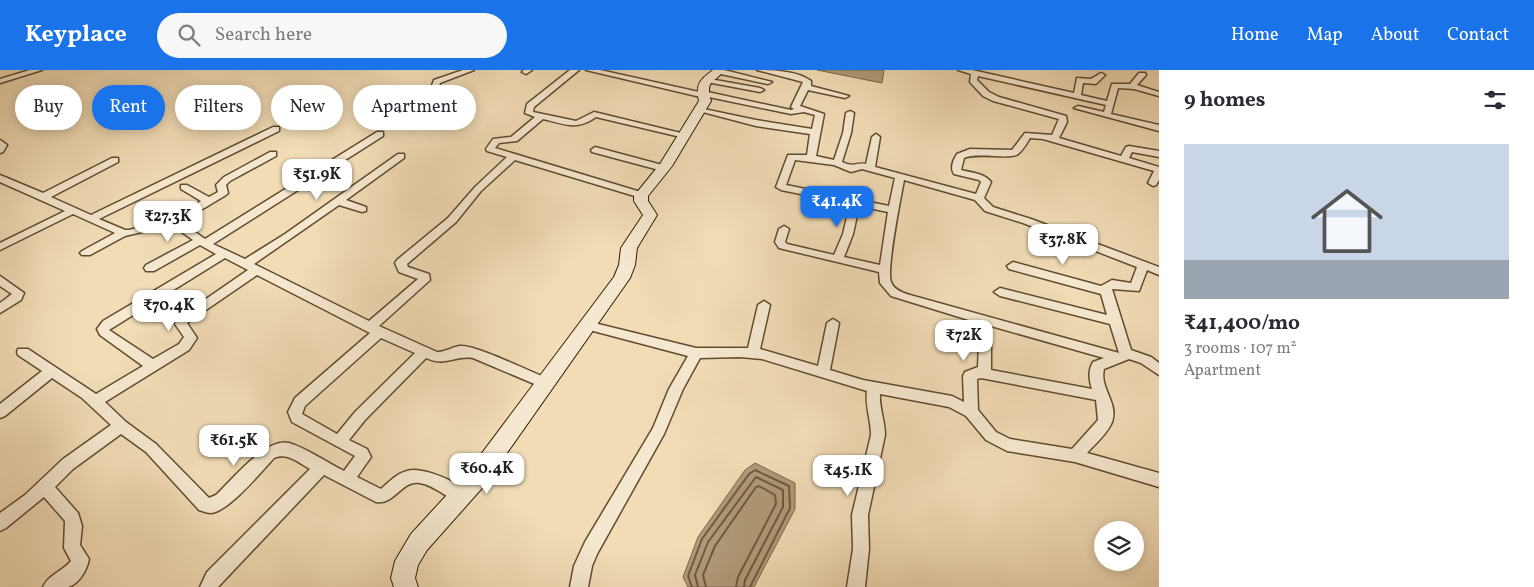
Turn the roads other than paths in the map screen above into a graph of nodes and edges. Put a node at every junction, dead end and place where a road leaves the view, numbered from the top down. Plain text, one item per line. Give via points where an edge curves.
1 (38, 70) edge
2 (470, 70) edge
3 (575, 70) edge
4 (590, 70) edge
5 (720, 70) edge
6 (761, 70) edge
7 (962, 70) edge
8 (975, 74) junction
9 (1100, 75) dead end
10 (1142, 76) dead end
11 (0, 82) edge
12 (768, 82) dead end
13 (436, 85) edge
14 (806, 86) junction
15 (1133, 87) junction
16 (705, 89) junction
17 (760, 90) dead end
18 (1159, 94) edge
19 (845, 96) dead end
20 (1077, 96) junction
21 (1110, 104) junction
22 (1078, 108) dead end
23 (700, 110) junction
24 (803, 110) junction
25 (850, 113) dead end
26 (1108, 115) junction
27 (541, 116) junction
28 (1159, 128) edge
29 (274, 130) edge
30 (815, 132) junction
31 (380, 134) dead end
32 (685, 135) junction
33 (876, 137) dead end
34 (1054, 139) junction
35 (0, 143) edge
36 (0, 150) edge
37 (595, 150) dead end
38 (273, 154) dead end
39 (1159, 154) edge
40 (401, 156) dead end
41 (514, 156) junction
42 (811, 158) junction
43 (115, 160) dead end
44 (1124, 160) junction
45 (837, 163) junction
46 (663, 168) junction
47 (870, 168) junction
48 (1159, 170) edge
49 (900, 176) junction
50 (0, 178) edge
51 (1153, 183) dead end
52 (184, 187) dead end
53 (641, 195) junction
54 (43, 197) junction
55 (979, 198) junction
56 (338, 201) junction
57 (855, 202) junction
58 (203, 205) junction
59 (362, 209) dead end
60 (892, 210) junction
61 (68, 213) junction
62 (90, 219) junction
63 (174, 222) junction
64 (784, 229) dead end
65 (117, 236) junction
66 (202, 243) junction
67 (0, 247) edge
68 (86, 252) dead end
69 (224, 254) junction
70 (838, 259) junction
71 (1143, 265) junction
72 (1013, 266) dead end
73 (150, 268) dead end
74 (885, 270) junction
75 (251, 271) junction
76 (1159, 271) edge
77 (0, 280) edge
78 (1106, 291) junction
79 (1000, 292) dead end
80 (764, 305) dead end
81 (0, 309) edge
82 (978, 318) junction
83 (1116, 321) junction
84 (833, 323) dead end
85 (598, 327) junction
86 (374, 329) junction
87 (23, 352) dead end
88 (696, 353) junction
89 (753, 353) junction
90 (421, 354) junction
91 (1123, 355) junction
92 (153, 366) junction
93 (1159, 370) edge
94 (52, 371) junction
95 (981, 373) junction
96 (823, 374) junction
97 (540, 389) junction
98 (873, 396) junction
99 (1102, 396) junction
100 (95, 401) junction
101 (0, 412) edge
102 (971, 412) junction
103 (121, 426) junction
104 (339, 442) junction
105 (1075, 456) junction
106 (322, 467) junction
107 (346, 480) junction
108 (1159, 480) edge
109 (42, 489) junction
110 (462, 496) junction
111 (0, 523) edge
112 (52, 587) edge
113 (209, 587) edge
114 (406, 587) edge
115 (579, 587) edge
116 (856, 587) edge

1 - 11 street
2 - 13 street
3 - 27 street via 530,106 529,112
4 - 16 street
5 - 12 street
5 - 16 street
6 - 14 street via 802,79 807,81
7 - 8 street
8 - 20 street
8 - 34 street via 973,80 989,95 1063,118
9 - 20 street via 1093,82 1080,80
10 - 15 street
14 - 19 street
14 - 24 street via 795,107
15 - 18 street
15 - 21 street via 1115,86
16 - 17 street
16 - 23 street via 705,101
16 - 24 street via 791,112
20 - 21 street
21 - 26 street
22 - 26 street
23 - 30 street
23 - 32 street
24 - 30 street via 820,114
25 - 45 street
26 - 28 street
27 - 32 street via 580,124 594,114
27 - 41 street via 516,138 496,141 490,149
29 - 62 street
30 - 42 street
31 - 66 street
32 - 46 street
33 - 47 street
34 - 44 street
34 - 55 street via 1028,135 1014,153 970,152 960,156 957,172 986,182
35 - 36 street via 4,145
37 - 46 street
38 - 58 street via 226,179 221,185 223,193
39 - 44 street via 1129,149
40 - 56 street
41 - 53 street
41 - 86 street via 478,189 452,220 401,263 403,269 424,277 424,280
42 - 45 street
42 - 57 street via 791,157 781,187
43 - 54 street
44 - 48 street
45 - 47 street via 851,169 858,166
46 - 53 street
47 - 49 street
48 - 51 street
49 - 55 street
49 - 60 street
50 - 54 street
52 - 58 street via 205,198
53 - 85 street via 640,200 648,210 649,219 629,248 627,266
54 - 61 street
55 - 71 street via 989,209
56 - 59 street
56 - 75 street via 295,232
57 - 60 street
57 - 70 street
58 - 63 street
60 - 74 street
61 - 62 street
61 - 67 street
62 - 65 street
63 - 65 street via 159,223
63 - 66 street
64 - 70 street via 780,242 784,246
65 - 68 street
66 - 69 street
66 - 73 street
69 - 75 street
69 - 92 street via 103,329
70 - 74 street
71 - 76 street
71 - 78 street via 1136,287 1131,289 1109,284
72 - 78 street
74 - 82 street via 886,286 896,294
75 - 86 street
75 - 92 street via 186,317 181,322 190,334 189,342
77 - 81 street via 18,293 18,297
78 - 83 street
79 - 83 street
80 - 89 street
82 - 91 street
82 - 95 street via 977,330 985,347 985,369
83 - 91 street
84 - 96 street
85 - 88 street
85 - 97 street
86 - 90 street
86 - 104 street via 295,410 297,418
87 - 94 street
88 - 89 street
88 - 115 street via 659,430 591,548
89 - 96 street
90 - 97 street via 442,358 465,351
90 - 104 street
91 - 93 street via 1146,360
91 - 99 street via 1098,366 1096,378
92 - 100 street
94 - 100 street
94 - 101 street
95 - 99 street
95 - 102 street via 970,376
96 - 98 street
97 - 110 street
98 - 102 street via 952,402
98 - 116 street via 878,435 860,515 861,548
99 - 105 street via 1107,410 1104,422
100 - 103 street
102 - 105 street via 999,442
103 - 106 street via 151,448 205,505 212,506 222,500 278,449 288,449
103 - 109 street via 68,464
104 - 107 street via 362,453 363,457
105 - 108 street
106 - 107 street
106 - 113 street via 213,578
107 - 110 street via 383,496 409,476 418,476
109 - 111 street
109 - 112 street via 52,493 72,518 72,548 80,559 72,574
110 - 114 street via 419,542 407,561 403,578

